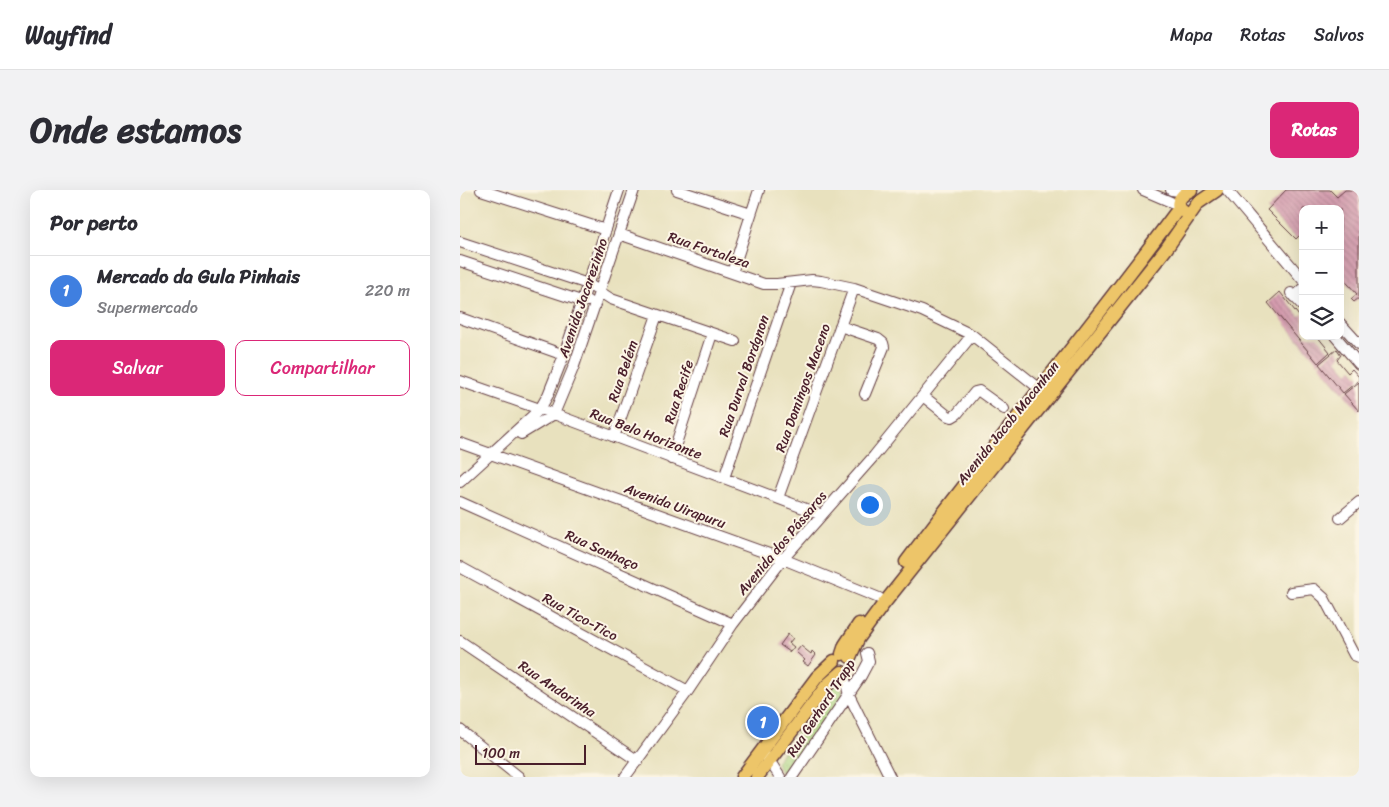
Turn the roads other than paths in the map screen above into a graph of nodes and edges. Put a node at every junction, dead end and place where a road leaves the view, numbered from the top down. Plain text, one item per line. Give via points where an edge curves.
1 (481, 190) edge
2 (619, 190) edge
3 (634, 190) edge
4 (677, 190) edge
5 (759, 190) edge
6 (1143, 190) edge
7 (1171, 190) edge
8 (1189, 191) edge
9 (1220, 191) edge
10 (699, 194) edge
11 (1179, 207) junction
12 (1193, 210) junction
13 (751, 214) junction
14 (606, 230) junction
15 (619, 234) junction
16 (460, 242) edge
17 (460, 260) edge
18 (732, 273) junction
19 (1299, 275) edge
20 (791, 283) junction
21 (588, 284) junction
22 (854, 288) junction
23 (1299, 291) edge
24 (597, 296) junction
25 (581, 301) junction
26 (1299, 302) edge
27 (657, 315) junction
28 (460, 318) edge
29 (840, 326) junction
30 (1344, 327) edge
31 (712, 334) junction
32 (972, 335) junction
33 (1338, 340) edge
34 (735, 341) dead end
35 (1359, 344) edge
36 (564, 355) junction
37 (1359, 364) edge
38 (460, 380) edge
39 (1040, 389) junction
40 (865, 394) dead end
41 (923, 396) junction
42 (540, 409) junction
43 (1004, 409) dead end
44 (554, 414) junction
45 (614, 437) junction
46 (460, 443) edge
47 (504, 444) junction
48 (491, 455) junction
49 (671, 459) junction
50 (724, 478) junction
51 (460, 482) edge
52 (778, 498) junction
53 (460, 502) edge
54 (1359, 502) edge
55 (822, 515) junction
56 (1340, 518) dead end
57 (783, 559) junction
58 (460, 567) edge
59 (1292, 592) dead end
60 (879, 598) junction
61 (733, 624) junction
62 (460, 641) edge
63 (867, 653) dead end
64 (1359, 657) edge
65 (842, 663) junction
66 (688, 691) junction
67 (849, 695) junction
68 (460, 730) edge
69 (765, 757) junction
70 (638, 761) junction
71 (519, 777) edge
72 (625, 777) edge
73 (742, 777) edge
74 (757, 777) edge
75 (780, 777) edge
76 (792, 777) edge
77 (890, 777) edge

1 - 14 street
2 - 14 street, Avenida Jacarezinho
3 - 15 street, Avenida Jacarezinho
4 - 10 street
5 - 13 street
6 - 11 street
7 - 8 street
8 - 11 main road, Avenida Jacob Macanhan via 1181,198
9 - 12 main road, Avenida Jacob Macanhan via 1200,200
9 - 19 street via 1237,204
10 - 13 street
11 - 12 main road via 1189,213
11 - 39 main road, Avenida Jacob Macanhan
12 - 65 main road, Avenida Jacob Macanhan via 1166,249 882,606
13 - 18 street
14 - 21 street, Avenida Jacarezinho
15 - 18 street, Rua Fortaleza
15 - 24 street, Avenida Jacarezinho
16 - 21 street
17 - 25 street
18 - 20 street, Rua Fortaleza via 764,284
20 - 22 street, Rua Fortaleza via 821,281
20 - 50 street, Rua Durval Bordgnon
21 - 24 street
21 - 25 street, Avenida Jacarezinho
22 - 29 street, Rua Domingos Maceno
22 - 32 street, Rua Fortaleza via 922,311
23 - 26 street via 1293,295
24 - 25 street
24 - 27 street
24 - 44 street, Avenida Jacarezinho
25 - 36 street, Avenida Jacarezinho
27 - 31 street
27 - 45 street, Rua Belém
28 - 36 street
29 - 40 street via 883,343
29 - 52 street, Rua Domingos Maceno
30 - 35 street
31 - 34 street
31 - 49 street, Rua Recife
32 - 39 street, Rua Fortaleza
32 - 41 street, Avenida dos Pássaros
33 - 37 street
36 - 42 street, Avenida Jacarezinho
38 - 42 street, Rua Belo Horizonte
39 - 60 main road, Avenida Jacob Macanhan
41 - 43 street via 952,417 979,391
41 - 55 street, Avenida dos Pássaros
42 - 44 street, Rua Belo Horizonte
42 - 47 street, Avenida Jacarezinho
44 - 45 street, Rua Belo Horizonte
44 - 47 street
45 - 49 street, Rua Belo Horizonte
46 - 48 street, Avenida Uirapuru
47 - 48 street
48 - 51 street
48 - 57 street, Avenida Uirapuru
49 - 50 street, Rua Belo Horizonte
50 - 52 street, Rua Belo Horizonte
52 - 55 street, Rua Belo Horizonte
53 - 61 street, Rua Sanhaço
54 - 56 street
55 - 57 street, Avenida dos Pássaros
57 - 60 street, Avenida Uirapuru
57 - 61 street, Avenida dos Pássaros
58 - 66 street, Rua Tico-Tico
59 - 64 street via 1314,589 1324,598 1354,655
60 - 65 main road, Avenida Jacob Macanhan via 850,635
61 - 66 street, Avenida dos Pássaros
62 - 70 street, Rua Andorinha
63 - 67 street, Rua Gerhard Trapp via 869,661
65 - 67 street
65 - 69 main road, Avenida Jacob Macanhan via 817,677
66 - 70 street, Avenida dos Pássaros
67 - 76 street, Rua Gerhard Trapp
67 - 77 street
68 - 71 street
69 - 73 main road, Avenida Jacob Macanhan
69 - 74 main road, Avenida Jacob Macanhan
69 - 75 street
70 - 72 street, Avenida dos Pássaros

